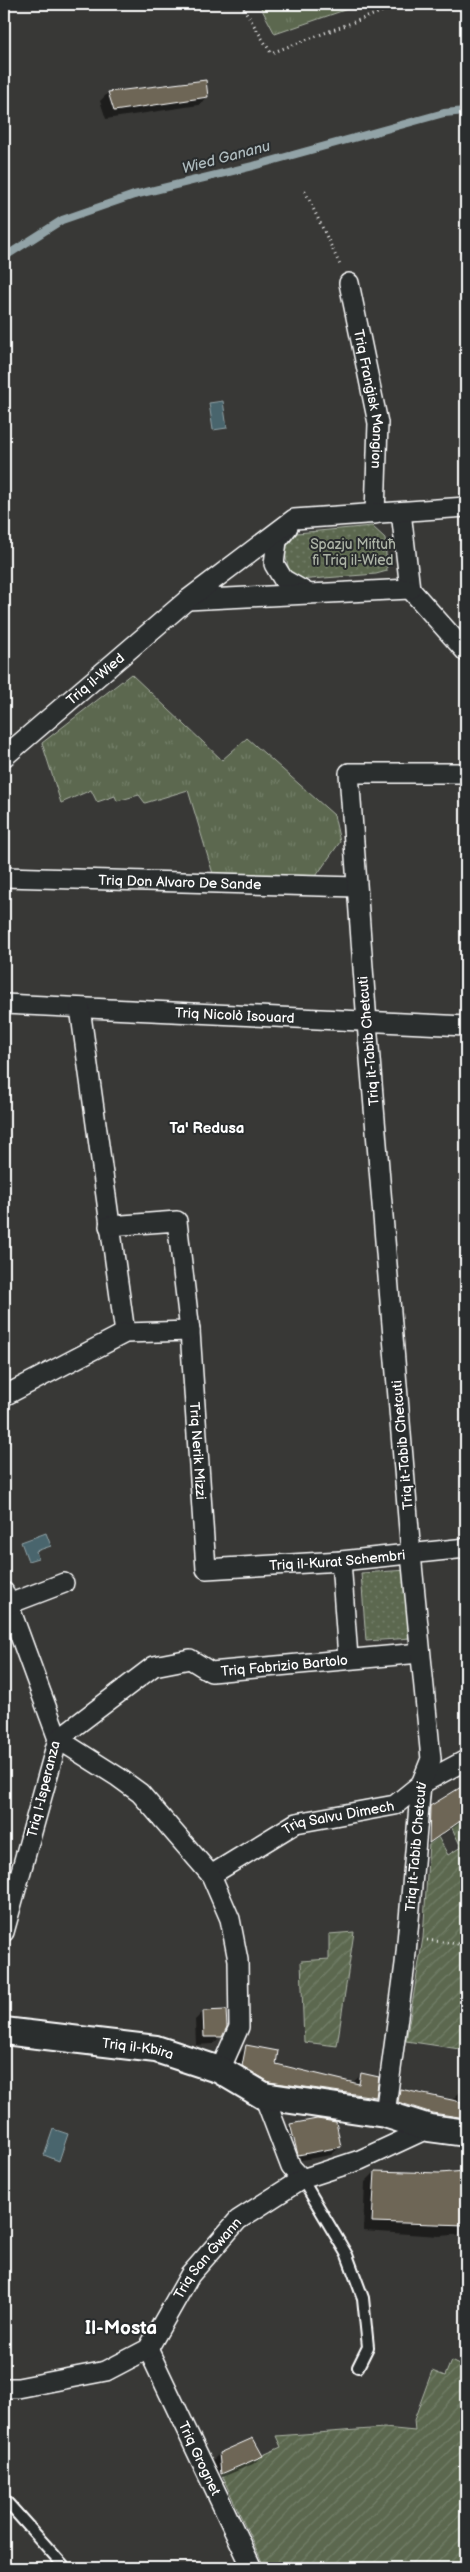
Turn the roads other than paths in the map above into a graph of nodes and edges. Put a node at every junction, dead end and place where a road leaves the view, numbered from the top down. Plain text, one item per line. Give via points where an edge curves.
1 (349, 283) road end
2 (466, 507) edge
3 (401, 512) junction
4 (375, 514) junction
5 (294, 519) junction
6 (410, 589) junction
7 (309, 594) junction
8 (187, 600) junction
9 (466, 652) edge
10 (4, 757) edge
11 (466, 773) edge
12 (4, 877) edge
13 (356, 887) junction
14 (4, 1004) edge
15 (80, 1008) junction
16 (367, 1023) junction
17 (466, 1026) edge
18 (109, 1226) junction
19 (190, 1330) junction
20 (125, 1333) junction
21 (4, 1396) edge
22 (466, 1548) edge
23 (411, 1554) junction
24 (341, 1561) junction
25 (206, 1569) joint
26 (64, 1583) dead end
27 (7, 1598) edge
28 (420, 1653) junction
29 (348, 1658) junction
30 (58, 1739) junction
31 (466, 1760) edge
32 (421, 1784) junction
33 (211, 1875) junction
34 (4, 1932) edge
35 (4, 2031) edge
36 (220, 2070) junction
37 (264, 2096) junction
38 (385, 2114) junction
39 (429, 2128) junction
40 (466, 2133) edge
41 (302, 2179) junction
42 (148, 2349) junction
43 (358, 2367) dead end
44 (4, 2388) edge
45 (4, 2499) edge
46 (64, 2566) dead end
47 (252, 2568) edge

1 - 4 street, Triq Franġisk Mangion via 378,422
2 - 3 street
3 - 4 street
3 - 6 street
4 - 5 street
5 - 7 street via 278,541 274,564 283,578
5 - 8 street, Triq il-Wied
6 - 7 street
6 - 9 street
7 - 8 street
8 - 10 street, Triq il-Wied
11 - 13 street, Triq it-Tabib Chetcuti via 349,773
12 - 13 street, Triq Don Alvaro De Sande
13 - 16 street, Triq it-Tabib Chetcuti
14 - 15 street, Triq Nicolò Isouard
15 - 16 street, Triq Nicolò Isouard
15 - 18 street
16 - 17 street, Triq Nicolò Isouard
16 - 23 street, Triq it-Tabib Chetcuti
18 - 19 street, Triq Nerik Mizzi via 176,1221
18 - 20 street
19 - 20 street
19 - 25 street, Triq Nerik Mizzi
20 - 21 street
22 - 23 street, Triq il-Kurat Schembri
23 - 24 street, Triq il-Kurat Schembri
23 - 28 street, Triq it-Tabib Chetcuti
24 - 25 street, Triq il-Kurat Schembri
24 - 29 street
26 - 27 street
27 - 30 street, Triq l-Isperanza
28 - 29 street, Triq Fabrizio Bartolo
28 - 32 street, Triq it-Tabib Chetcuti via 431,1759
29 - 30 street, Triq Fabrizio Bartolo via 211,1672 190,1659 154,1666
30 - 33 street via 140,1793
30 - 34 street, Triq l-Isperanza
31 - 32 street, Triq Salvu Dimech
32 - 33 street, Triq Salvu Dimech via 395,1805 296,1823
32 - 38 street, Triq it-Tabib Chetcuti via 405,1964
33 - 36 street via 230,1919 238,1960 238,2027
35 - 36 main road, Triq il-Kbira via 156,2049
36 - 37 main road, Triq il-Kbira
37 - 38 main road, Triq il-Kbira
37 - 41 street via 290,2167
38 - 39 main road, Triq il-Kbira
39 - 40 main road, Triq il-Kbira
39 - 41 street, Triq San Ġwann via 360,2160
41 - 42 street, Triq San Ġwann via 238,2220 190,2275
41 - 43 lane via 347,2255 363,2298 368,2347
42 - 44 street via 106,2372
42 - 47 street, Triq Grognet
45 - 46 lane

